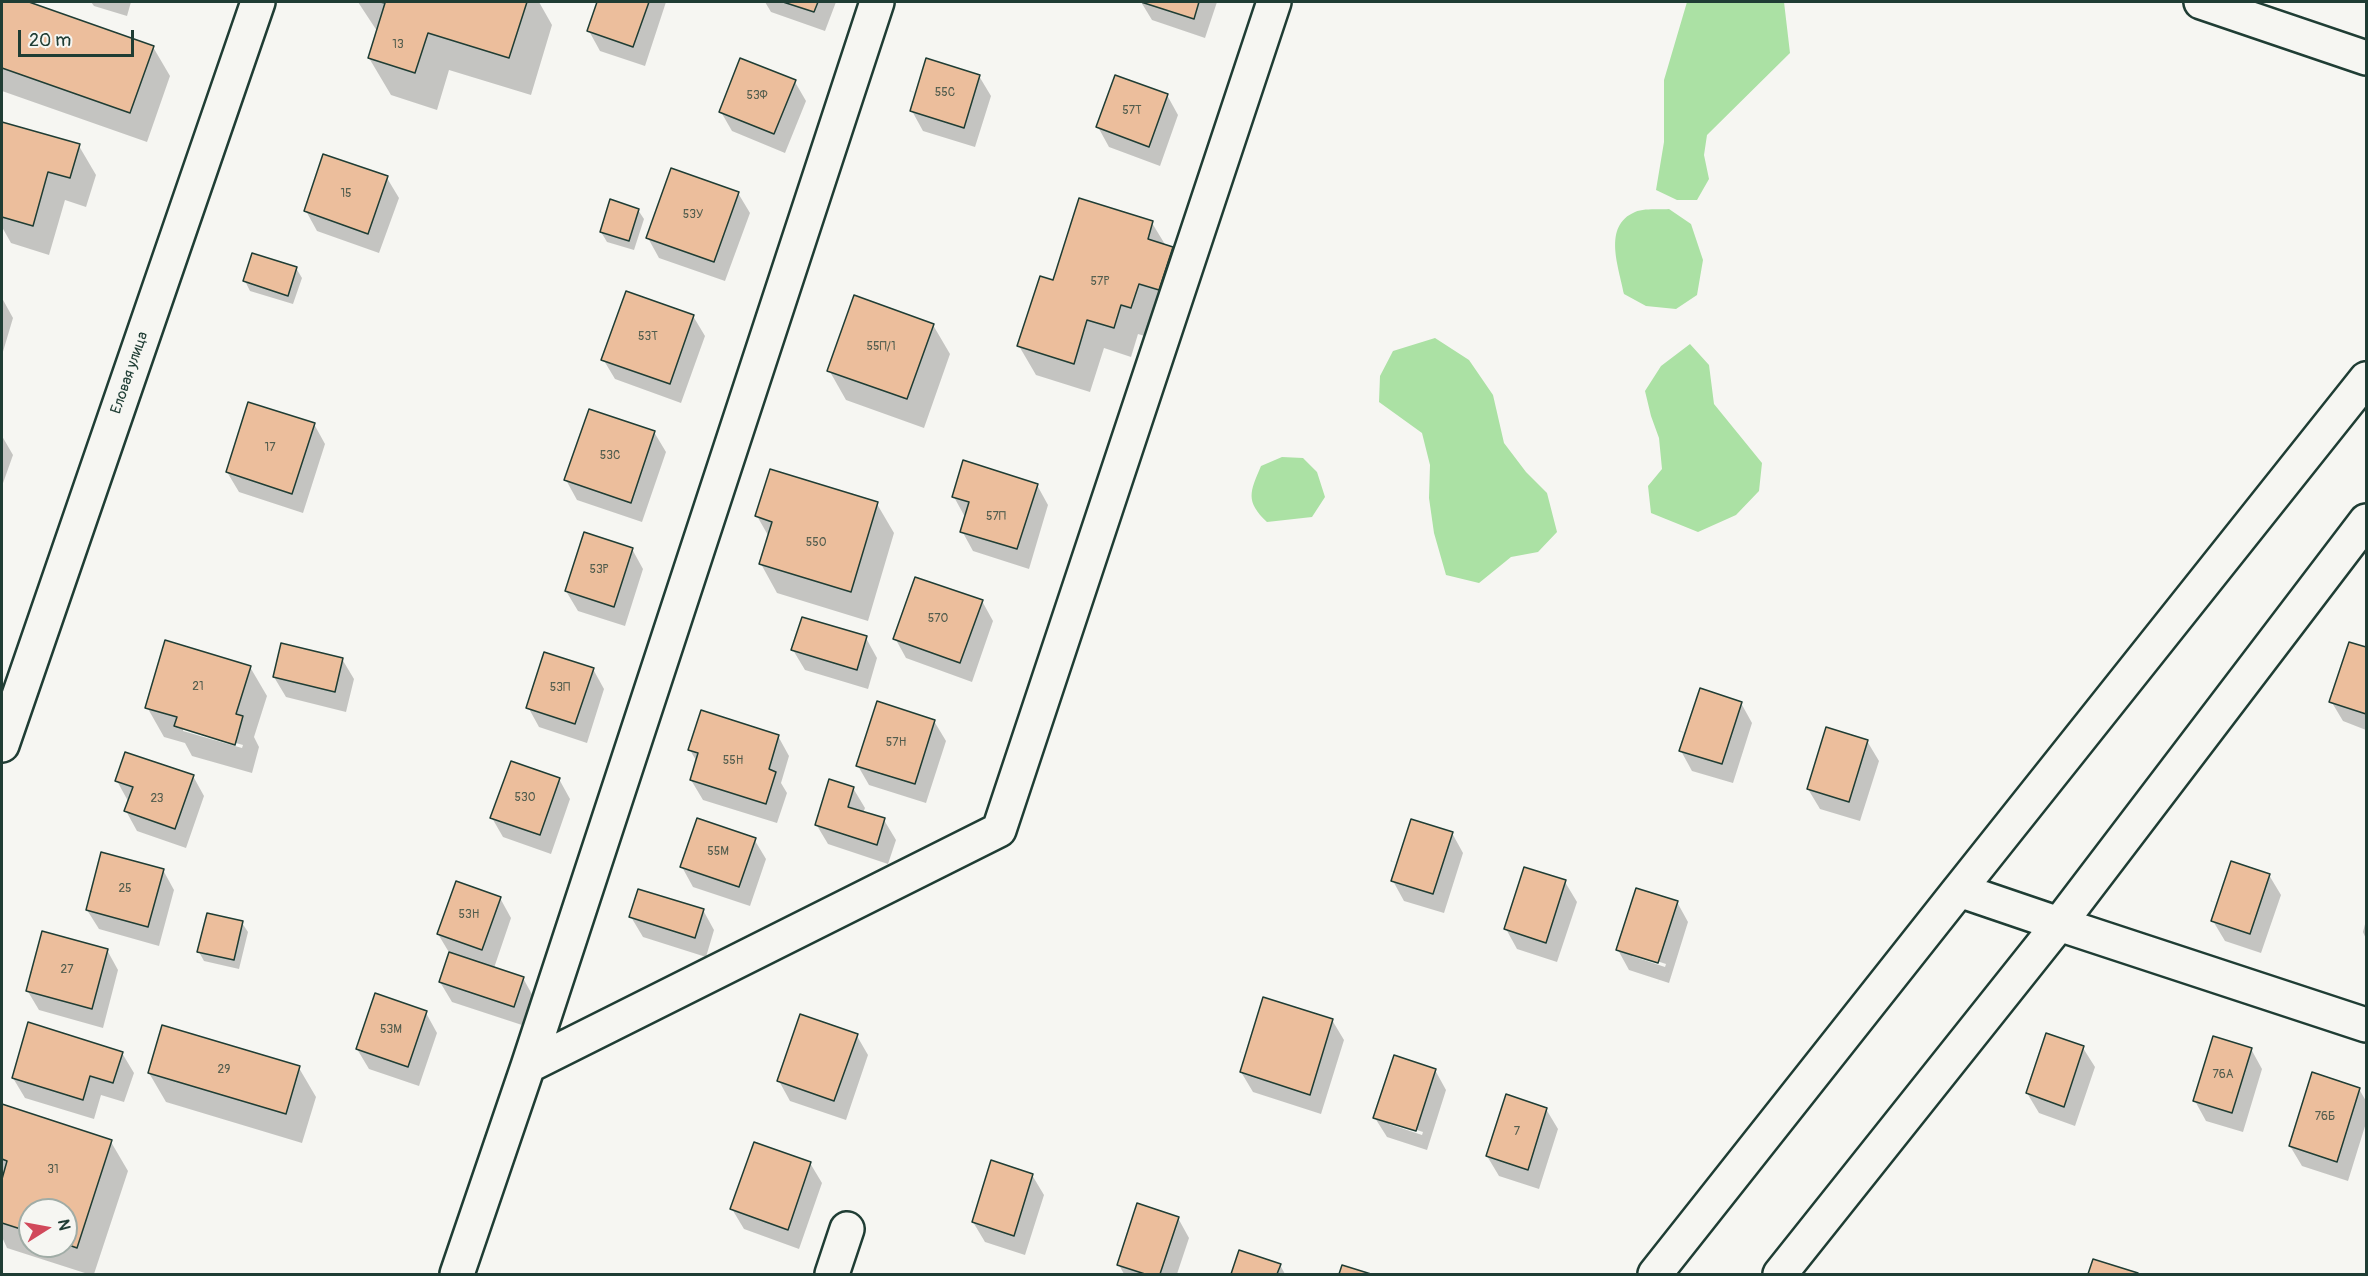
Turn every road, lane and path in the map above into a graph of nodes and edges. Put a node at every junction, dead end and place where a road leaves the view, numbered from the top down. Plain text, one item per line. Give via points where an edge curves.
1 (258, 2) edge
2 (877, 2) edge
3 (1274, 2) edge
4 (2201, 2) edge
5 (2367, 57) edge
6 (2367, 379) edge
7 (2361, 537) edge
8 (2, 745) edge
9 (1959, 890) junction
10 (2059, 924) junction
11 (2367, 1025) edge
12 (528, 1066) junction
13 (848, 1229) dead end
14 (457, 1275) edge
15 (832, 1275) edge
16 (1655, 1275) edge
17 (1780, 1275) edge

1 - 8 street, Еловая улица
2 - 12 street
3 - 12 street via 999,830
4 - 5 street
6 - 9 street
7 - 10 street
9 - 10 street
9 - 16 street
10 - 11 street
10 - 17 street
12 - 14 street
13 - 15 street

